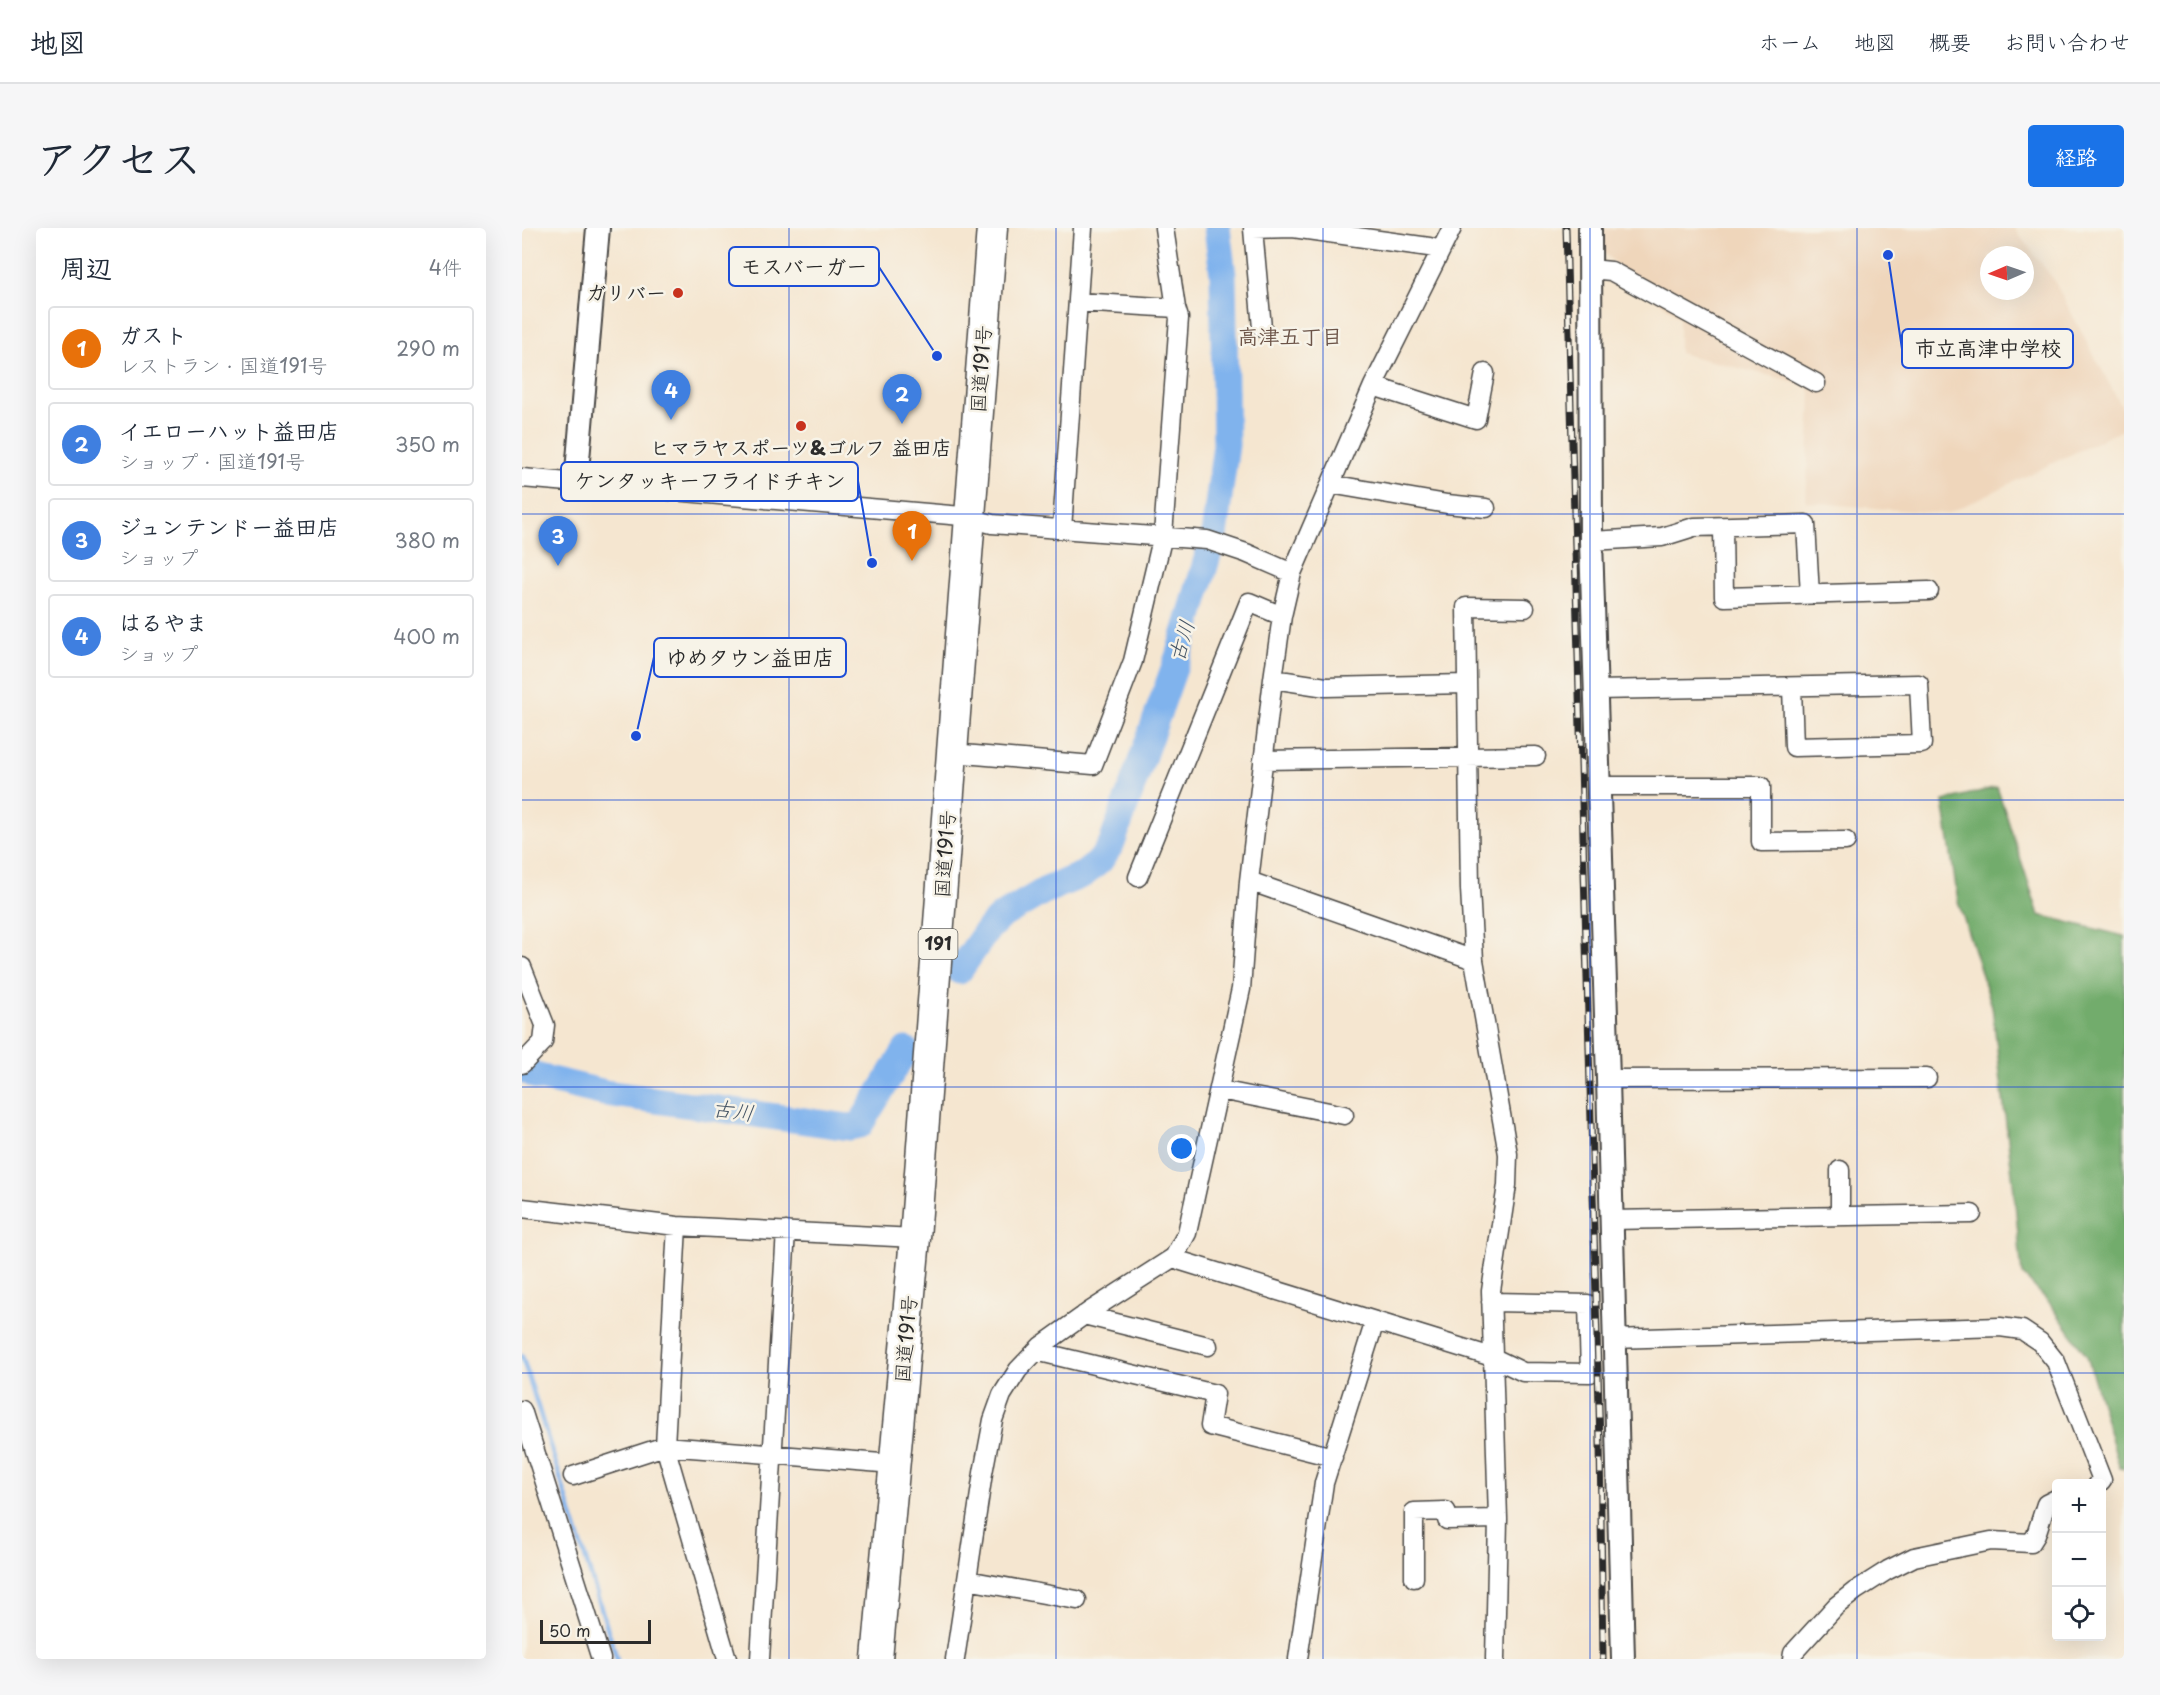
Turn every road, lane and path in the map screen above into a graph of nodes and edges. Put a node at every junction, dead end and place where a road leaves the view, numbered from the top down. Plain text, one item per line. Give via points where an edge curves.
1 (598, 228) edge
2 (992, 228) edge
3 (1083, 228) edge
4 (1164, 228) edge
5 (1293, 228) edge
6 (1452, 228) edge
7 (1590, 228) edge
8 (1333, 231) edge
9 (1440, 250) junction
10 (1590, 269) junction
11 (1078, 302) junction
12 (1176, 308) junction
13 (1262, 328) dead end
14 (1485, 373) dead end
15 (1816, 383) dead end
16 (1373, 386) junction
17 (522, 478) edge
18 (576, 483) junction
19 (1330, 484) junction
20 (1486, 508) dead end
21 (970, 517) junction
22 (1723, 527) junction
23 (1062, 529) junction
24 (1163, 535) junction
25 (1591, 541) junction
26 (1292, 573) junction
27 (1929, 591) dead end
28 (1810, 595) junction
29 (1525, 608) dead end
30 (1282, 616) junction
31 (1273, 679) junction
32 (1466, 684) junction
33 (1792, 687) junction
34 (1596, 690) junction
35 (952, 753) junction
36 (1536, 756) dead end
37 (1469, 758) junction
38 (1263, 760) junction
39 (1599, 786) junction
40 (1846, 841) dead end
41 (1137, 877) dead end
42 (1248, 881) junction
43 (1474, 960) junction
44 (522, 968) edge
45 (524, 1061) edge
46 (1927, 1078) dead end
47 (1608, 1079) junction
48 (1220, 1090) junction
49 (1344, 1115) dead end
50 (1840, 1170) dead end
51 (522, 1208) edge
52 (1972, 1214) dead end
53 (1840, 1216) junction
54 (1610, 1220) junction
55 (677, 1226) junction
56 (786, 1231) junction
57 (915, 1238) junction
58 (1174, 1257) junction
59 (1491, 1302) junction
60 (1084, 1315) junction
61 (1375, 1321) junction
62 (1614, 1339) junction
63 (1208, 1346) dead end
64 (1036, 1351) junction
65 (1492, 1357) junction
66 (522, 1410) edge
67 (665, 1446) junction
68 (774, 1456) junction
69 (1333, 1457) junction
70 (894, 1464) junction
71 (573, 1476) dead end
72 (2102, 1479) edge
73 (2052, 1501) edge
74 (1498, 1519) junction
75 (1414, 1578) dead end
76 (967, 1580) junction
77 (1077, 1600) dead end
78 (601, 1659) edge
79 (727, 1659) edge
80 (760, 1659) edge
81 (877, 1659) edge
82 (955, 1659) edge
83 (1298, 1659) edge
84 (1495, 1659) edge
85 (1623, 1659) edge
86 (1792, 1659) edge

1 - 18 street
2 - 21 highway, 国道191号 / 191
3 - 11 street
4 - 12 street
5 - 8 street
5 - 13 street via 1253,229
6 - 9 street
7 - 10 street
8 - 9 street
9 - 16 street
10 - 15 street via 1611,272
10 - 25 street
11 - 12 street
11 - 23 street
12 - 24 street via 1179,318
14 - 16 street via 1476,419
16 - 19 street
17 - 18 street
18 - 21 street
19 - 20 street
19 - 26 street
21 - 23 street via 992,524
21 - 35 highway, 国道191号 / 191
22 - 25 street via 1694,527 1662,537
22 - 28 street via 1806,524
22 - 28 street via 1724,597
23 - 24 street
24 - 26 street via 1221,544
24 - 35 street via 1133,661 1093,765
25 - 34 street
26 - 30 street
27 - 28 street
29 - 32 street via 1466,607
30 - 31 street
30 - 41 street via 1249,602
31 - 32 street via 1326,687
31 - 38 street
32 - 37 street
33 - 33 street via 1920,684 1922,744 1794,747
33 - 34 street
34 - 39 street
35 - 57 highway, 国道191号 / 191
36 - 37 street
37 - 38 street
37 - 43 street
38 - 42 street
39 - 40 street via 1761,786 1761,842
39 - 47 street
42 - 43 street
42 - 48 street via 1241,989
43 - 59 street via 1508,1154
44 - 45 street via 545,1024 543,1042
46 - 47 street
47 - 54 street
48 - 49 street
48 - 58 street via 1187,1233
50 - 53 street
51 - 55 street
52 - 53 street
53 - 54 street
54 - 62 street
55 - 56 street
55 - 67 street
56 - 57 street
56 - 68 street
57 - 70 highway, 国道191号 / 191
58 - 60 street
58 - 61 street
59 - 65 street
59 - 65 street via 1588,1304 1590,1373 1522,1372
60 - 63 street
60 - 64 street
61 - 65 street
61 - 69 street
62 - 72 street via 2000,1327 2022,1330 2040,1342 2056,1362
62 - 85 street
64 - 69 street via 1215,1394 1210,1426
64 - 76 street via 1002,1395 993,1420
65 - 74 street
66 - 78 street
67 - 68 street
67 - 71 street
67 - 79 street
68 - 70 street
68 - 80 street
69 - 83 street via 1324,1483
70 - 81 highway, 国道191号 / 191
73 - 86 street via 2046,1504 2031,1543 1992,1541 1914,1557 1879,1575 1836,1606 1793,1653
74 - 75 street via 1447,1520 1446,1511 1414,1512
74 - 84 street
76 - 77 street
76 - 82 street

